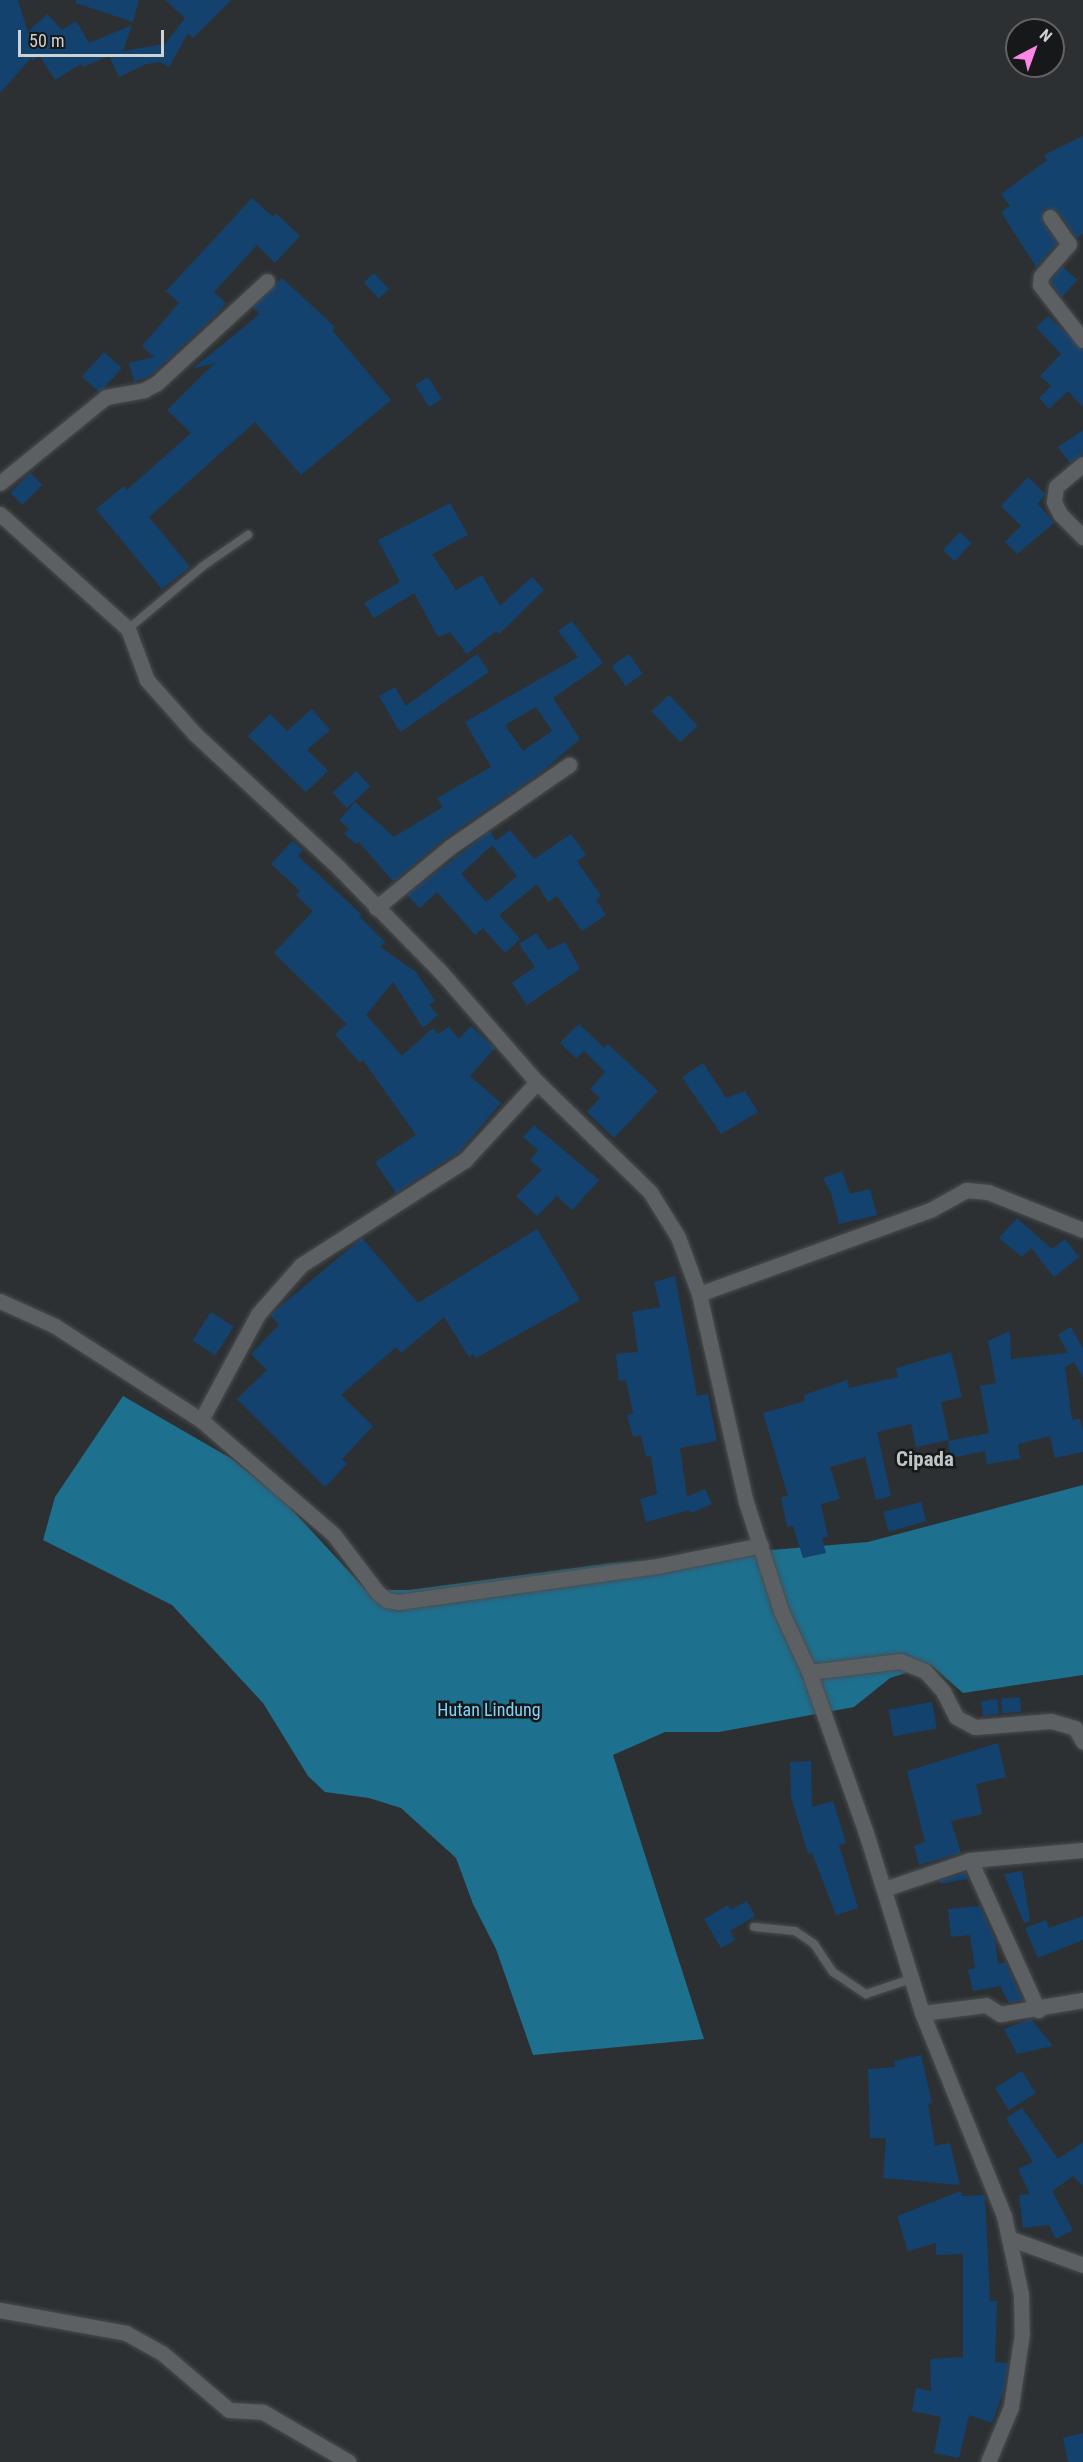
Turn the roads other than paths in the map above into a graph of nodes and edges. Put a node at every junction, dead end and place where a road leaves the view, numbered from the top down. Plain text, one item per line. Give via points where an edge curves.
1 (1050, 217) dead end
2 (267, 280) dead end
3 (1083, 340) edge
4 (1083, 464) edge
5 (0, 483) edge
6 (0, 514) edge
7 (248, 535) dead end
8 (1083, 537) edge
9 (128, 629) junction
10 (569, 765) dead end
11 (376, 908) junction
12 (537, 1082) junction
13 (1083, 1230) edge
14 (699, 1294) junction
15 (0, 1301) edge
16 (201, 1420) junction
17 (761, 1545) junction
18 (809, 1672) junction
19 (1083, 1742) edge
20 (1083, 1850) edge
21 (970, 1860) junction
22 (884, 1889) junction
23 (754, 1927) dead end
24 (910, 1979) junction
25 (1083, 2000) edge
26 (1038, 2010) junction
27 (922, 2013) junction
28 (1009, 2238) junction
29 (1083, 2265) edge
30 (0, 2310) edge
31 (349, 2462) edge
32 (988, 2462) edge

1 - 3 street via 1069,244 1041,276 1040,285
2 - 5 street via 157,383 144,390 106,397
4 - 8 street via 1056,487 1054,502 1060,514
6 - 9 street
7 - 9 lane via 203,566
9 - 11 street via 147,680
10 - 11 street via 450,847
11 - 12 street via 440,971
12 - 14 street via 650,1192 678,1237
12 - 16 street via 502,1124 451,1171 301,1265 258,1314
13 - 14 street via 988,1192 966,1190 932,1209
14 - 17 street via 744,1492
15 - 16 street via 55,1326
16 - 17 street via 325,1526 378,1593 393,1601 657,1566
17 - 18 street via 781,1611
18 - 19 street via 900,1661 925,1671 943,1691 956,1717 975,1727 1051,1721 1075,1728
18 - 22 street
20 - 21 street
21 - 22 street
21 - 26 street
22 - 24 street
23 - 24 lane via 795,1931 814,1944 833,1972 866,1994
24 - 27 street
25 - 26 street
26 - 27 street via 1000,2013 986,2005
27 - 28 street via 998,2194
28 - 29 street
28 - 32 street via 1021,2294 1020,2365 1011,2407
30 - 31 street via 126,2333 170,2360 229,2410 263,2412

